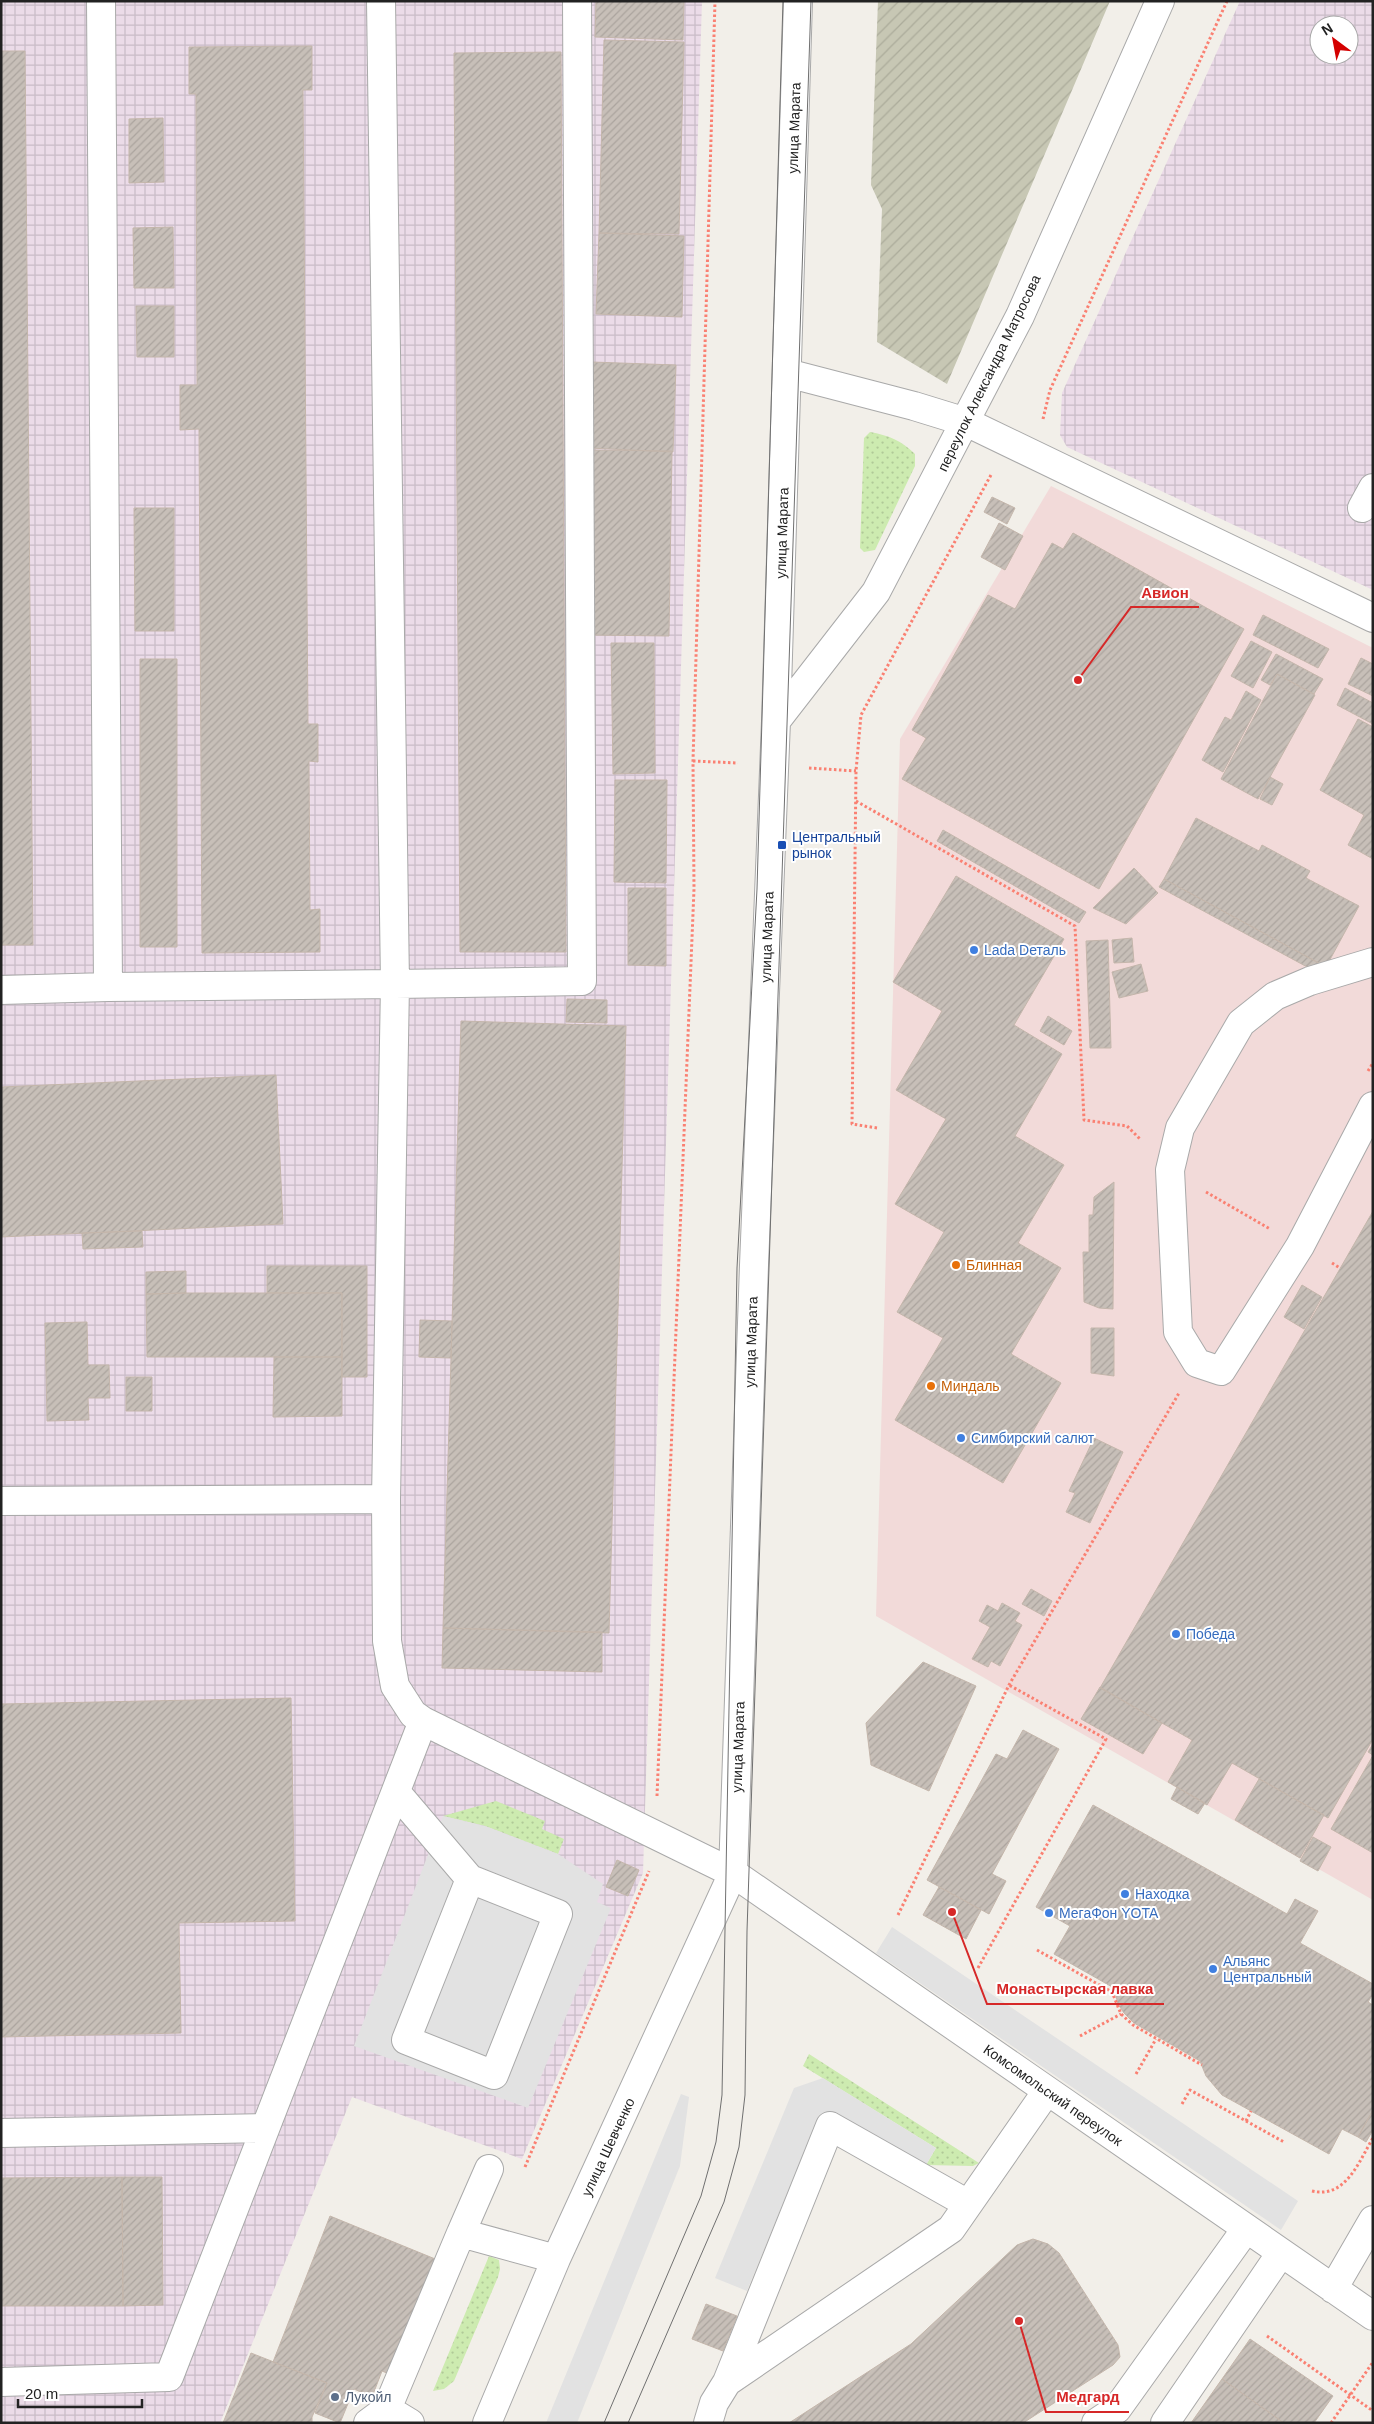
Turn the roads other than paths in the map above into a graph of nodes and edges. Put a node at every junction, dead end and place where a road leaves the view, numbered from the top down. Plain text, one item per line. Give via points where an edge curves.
1 (102, 1) edge
2 (381, 1) edge
3 (577, 1) edge
4 (798, 1) edge
5 (1160, 1) edge
6 (787, 373) junction
7 (966, 422) junction
8 (1373, 618) edge
9 (776, 721) junction
10 (1373, 962) edge
11 (395, 984) junction
12 (108, 987) junction
13 (1, 990) edge
14 (1373, 1106) edge
15 (386, 1499) junction
16 (1, 1501) edge
17 (423, 1721) junction
18 (396, 1792) junction
19 (734, 1874) junction
20 (470, 1879) junction
21 (1047, 2091) junction
22 (265, 2128) junction
23 (1, 2133) edge
24 (488, 2169) dead end
25 (968, 2204) junction
26 (1373, 2220) edge
27 (1246, 2229) junction
28 (461, 2233) junction
29 (1281, 2253) junction
30 (556, 2259) junction
31 (1333, 2288) junction
32 (1373, 2316) edge
33 (1, 2382) edge
34 (727, 2382) junction
35 (377, 2416) edge
36 (410, 2423) edge
37 (487, 2423) edge
38 (708, 2423) edge
39 (1096, 2423) edge
40 (1165, 2423) edge

1 - 12 street
2 - 11 street, Комсомольский переулок
3 - 11 street via 582,981
4 - 6 street, улица Марата
5 - 7 street, переулок Александра Матросова via 1020,316
6 - 7 street
6 - 9 street, улица Марата
7 - 8 street
7 - 9 street, переулок Александра Матросова via 876,592
9 - 19 street, улица Марата via 753,1275
10 - 14 street via 1310,981 1275,996 1240,1023 1180,1128 1170,1170 1178,1332 1197,1363 1221,1371 1300,1246
11 - 12 street
11 - 15 street, Комсомольский переулок
12 - 13 street
15 - 16 street
15 - 17 street, Комсомольский переулок via 390,1664 402,1700
17 - 18 street
17 - 19 street, Комсомольский переулок
18 - 20 street
18 - 22 street
19 - 21 street, Комсомольский переулок
19 - 30 street, улица Шевченко
20 - 20 street via 558,1914 494,2075 406,2040
21 - 25 street
21 - 27 street, Комсомольский переулок
22 - 23 street
22 - 33 street via 169,2377
24 - 28 street
25 - 34 street via 951,2229
25 - 34 street via 830,2126
26 - 31 street
27 - 29 street, Комсомольский переулок
27 - 39 street via 1117,2409
28 - 30 street
28 - 35 street
29 - 31 street, Комсомольский переулок
29 - 40 street
30 - 37 street, улица Шевченко
31 - 32 street, Комсомольский переулок
34 - 38 street via 714,2403
35 - 36 street

